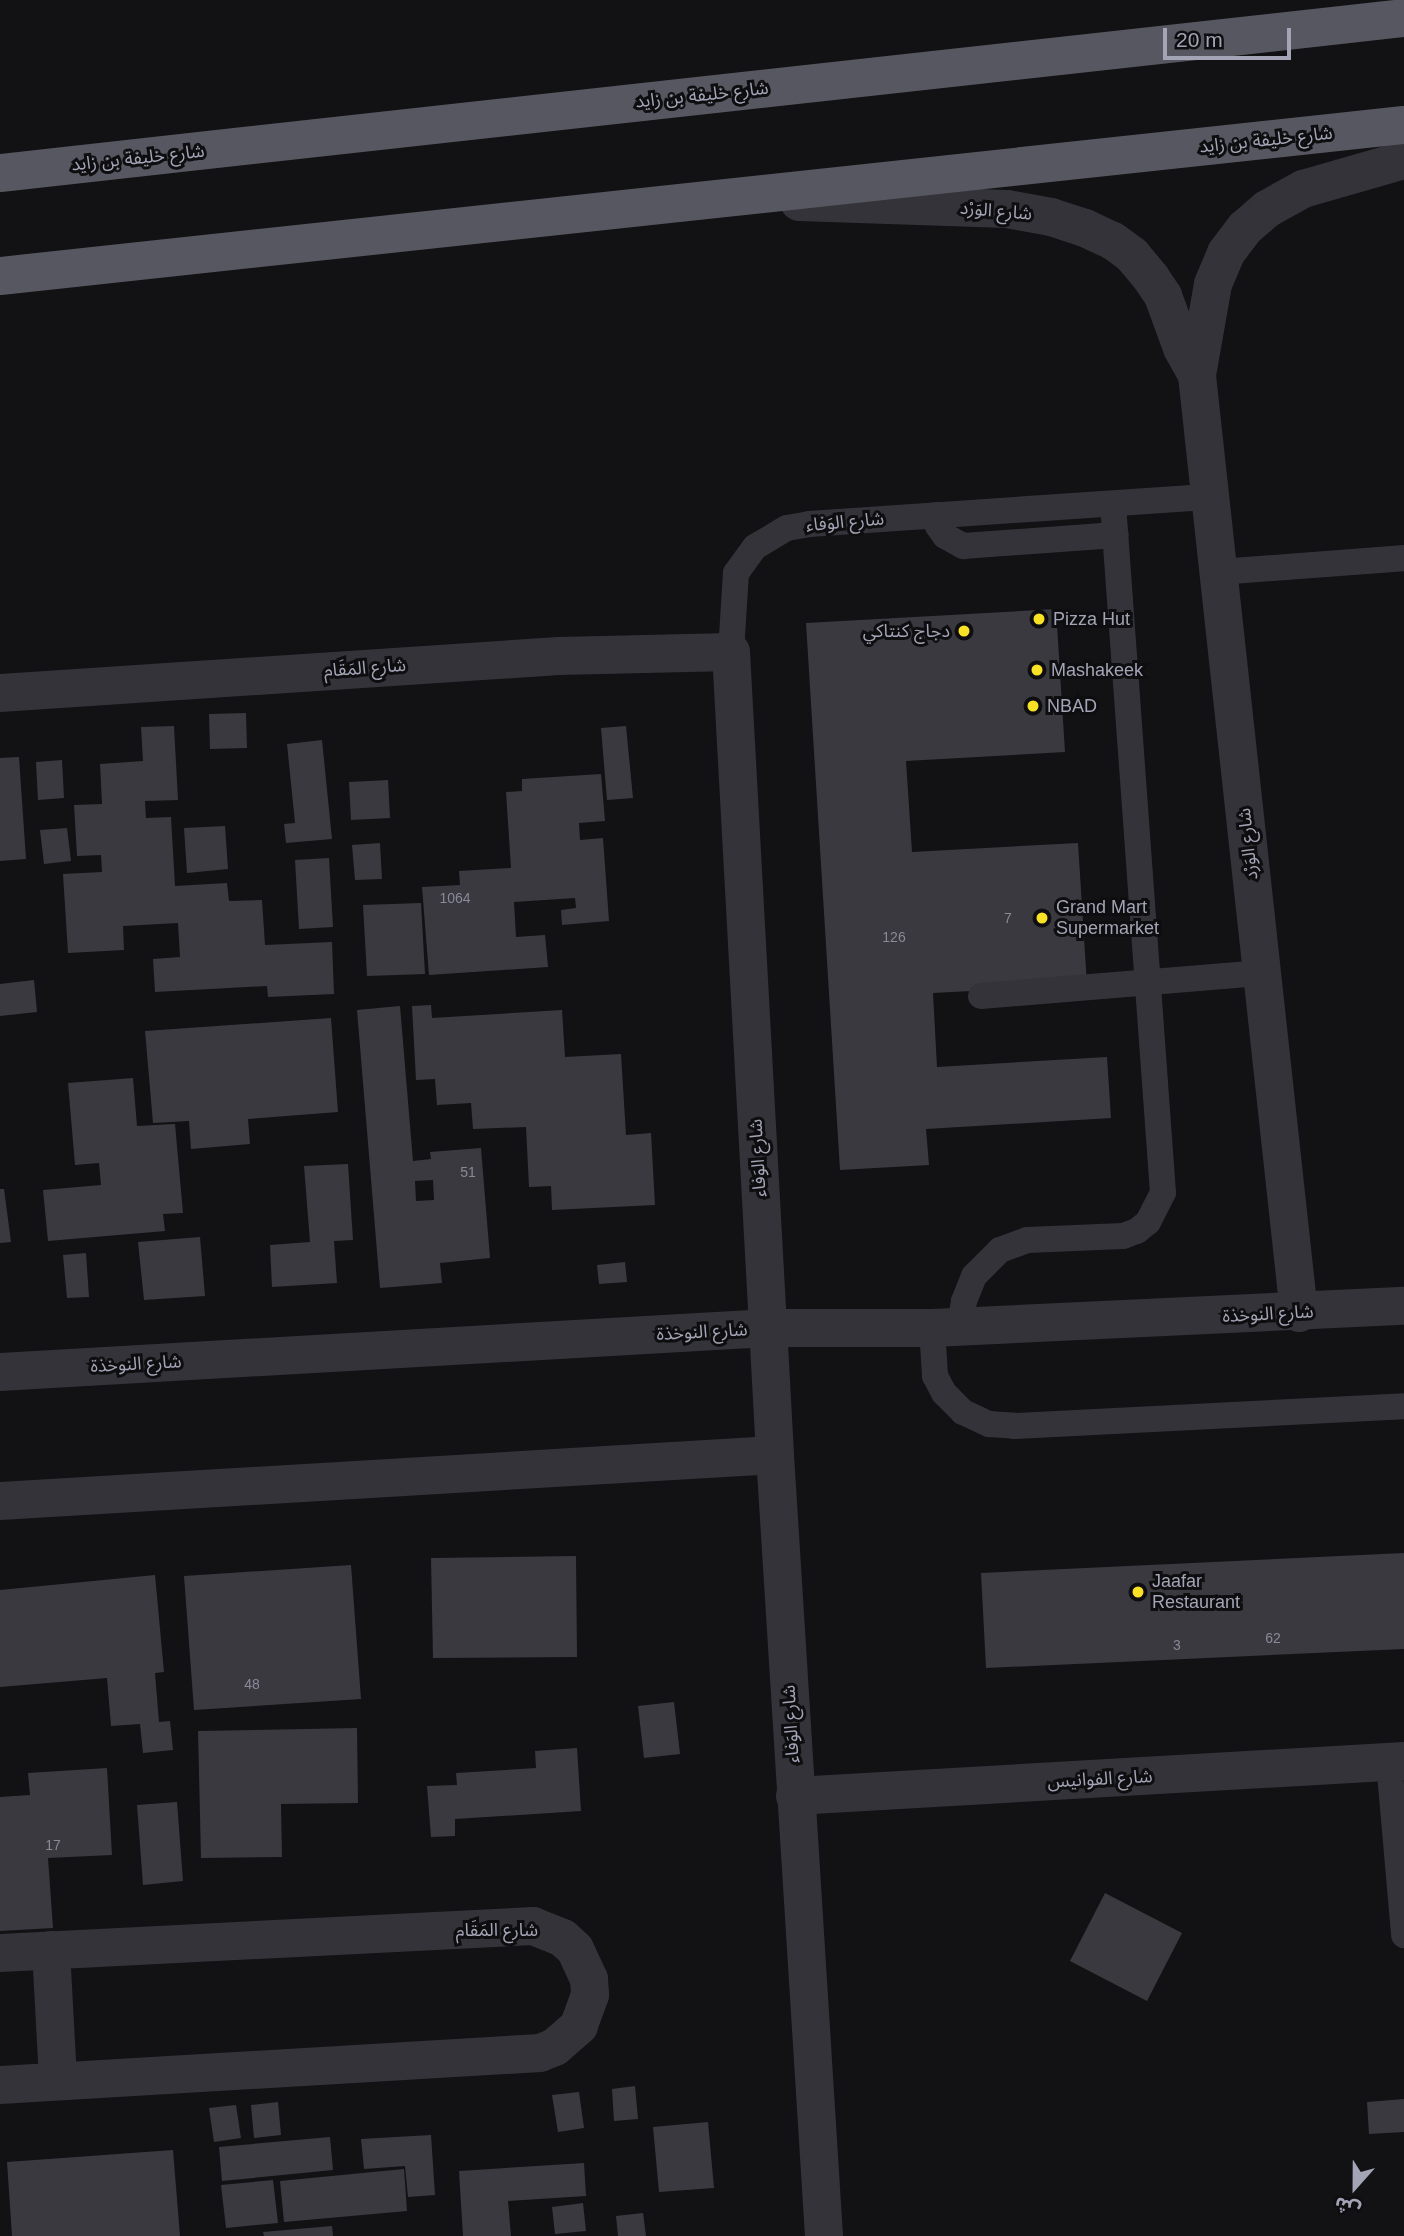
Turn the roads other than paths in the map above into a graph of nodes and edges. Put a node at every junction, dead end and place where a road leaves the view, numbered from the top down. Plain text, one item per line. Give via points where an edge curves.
1 (1404, 18) edge
2 (1404, 125) edge
3 (1404, 160) edge
4 (0, 173) edge
5 (712, 199) junction
6 (0, 276) edge
7 (1197, 375) junction
8 (1210, 497) junction
9 (1113, 504) junction
10 (937, 515) junction
11 (1115, 535) junction
12 (1404, 558) edge
13 (1219, 572) junction
14 (731, 652) junction
15 (0, 693) edge
16 (1262, 973) junction
17 (1149, 982) junction
18 (981, 996) dead end
19 (1404, 1307) edge
20 (1298, 1313) junction
21 (946, 1327) junction
22 (768, 1328) junction
23 (0, 1372) edge
24 (1404, 1406) edge
25 (775, 1455) junction
26 (0, 1501) edge
27 (1397, 1761) edge
28 (795, 1796) junction
29 (1402, 1872) edge
30 (1404, 1935) edge
31 (51, 1950) junction
32 (0, 1953) edge
33 (58, 2081) junction
34 (0, 2085) edge
35 (824, 2236) edge

1 - 4 highway, شارع خليفة بن زايد
2 - 5 highway, شارع خليفة بن زايد
3 - 7 street, شارع الوَرْد via 1303,189 1267,209 1245,229 1226,253 1213,284
5 - 6 highway, شارع خليفة بن زايد
5 - 7 street, شارع الوَرْد via 1007,209 1085,228 1122,248 1151,278
7 - 8 street, شارع الوَرْد
8 - 9 lane, شارع الوَفاء
8 - 13 street, شارع الوَرْد
9 - 10 lane, شارع الوَفاء
9 - 11 lane
10 - 11 lane via 945,536 963,547
10 - 14 lane, شارع الوَفاء via 809,524 771,536 755,547 736,573
11 - 17 lane
12 - 13 lane
13 - 16 street, شارع الوَرْد
14 - 15 street, شارع المَقَام via 559,656
14 - 22 street, شارع الوَفاء
16 - 17 lane
16 - 20 street, شارع الوَرْد
17 - 18 lane
17 - 21 lane via 1164,1177 1157,1207 1138,1231 1123,1236 1027,1240 1000,1250 974,1276
19 - 20 street, شارع النوخذة
20 - 21 street, شارع النوخذة
21 - 22 street, شارع النوخذة
21 - 24 lane via 935,1376 963,1412 989,1424
22 - 23 street, شارع النوخذة
22 - 25 street, شارع الوَفاء
25 - 26 street
25 - 28 street, شارع الوَفاء
27 - 28 street, شارع الفوانيس
27 - 29 lane
28 - 35 street, شارع الوَفاء
29 - 30 lane
31 - 32 street, شارع المَقَام
31 - 33 street
31 - 33 street, شارع المَقَام via 533,1926 563,1938 580,1956 589,1979 588,2003 579,2026 562,2043 540,2053
33 - 34 street, شارع المَقَام

